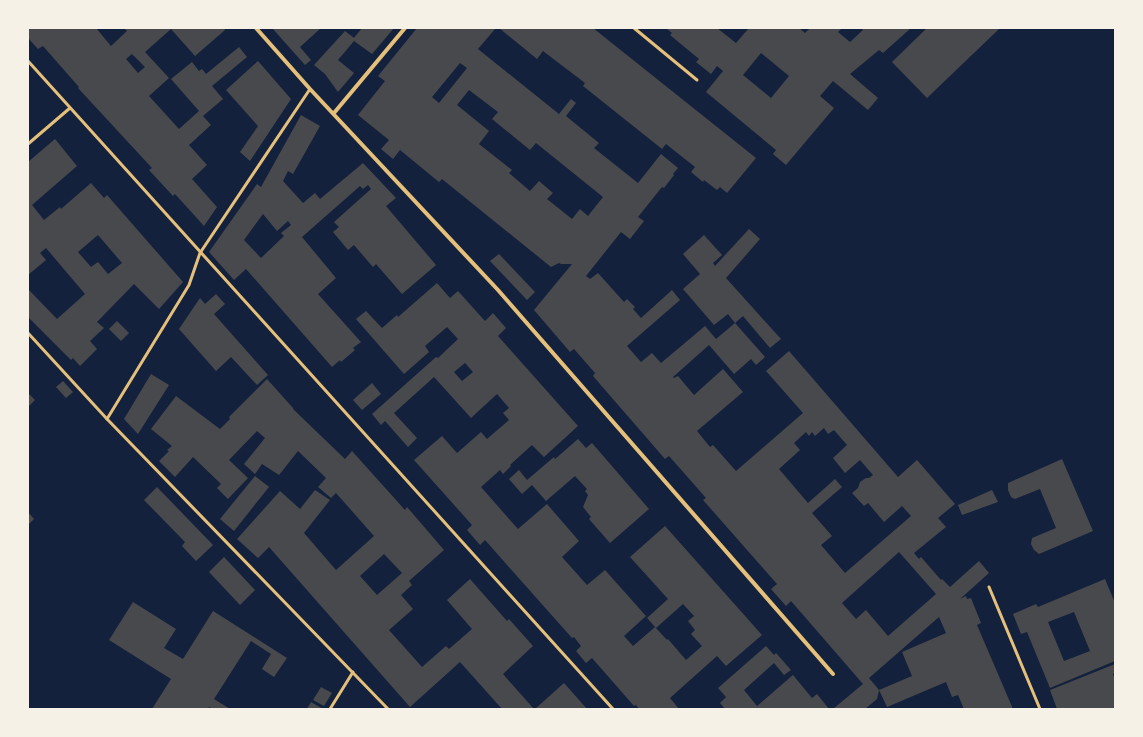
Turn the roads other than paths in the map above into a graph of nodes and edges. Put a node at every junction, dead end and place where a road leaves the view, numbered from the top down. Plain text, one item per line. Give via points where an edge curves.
1 (256, 28) edge
2 (405, 28) edge
3 (634, 28) edge
4 (28, 61) edge
5 (697, 80) dead end
6 (310, 89) junction
7 (70, 108) junction
8 (334, 113) junction
9 (28, 144) edge
10 (200, 253) junction
11 (28, 334) edge
12 (107, 419) junction
13 (989, 587) dead end
14 (353, 672) junction
15 (833, 674) dead end
16 (330, 709) edge
17 (388, 709) edge
18 (613, 709) edge
19 (1040, 709) edge

1 - 6 street
2 - 8 street
3 - 5 lane
4 - 7 lane
6 - 8 street
6 - 10 lane
7 - 9 lane
7 - 10 lane
8 - 15 street via 498,290
10 - 12 lane via 189,285
10 - 18 lane
11 - 12 lane
12 - 14 lane
13 - 19 lane
14 - 16 lane
14 - 17 lane

